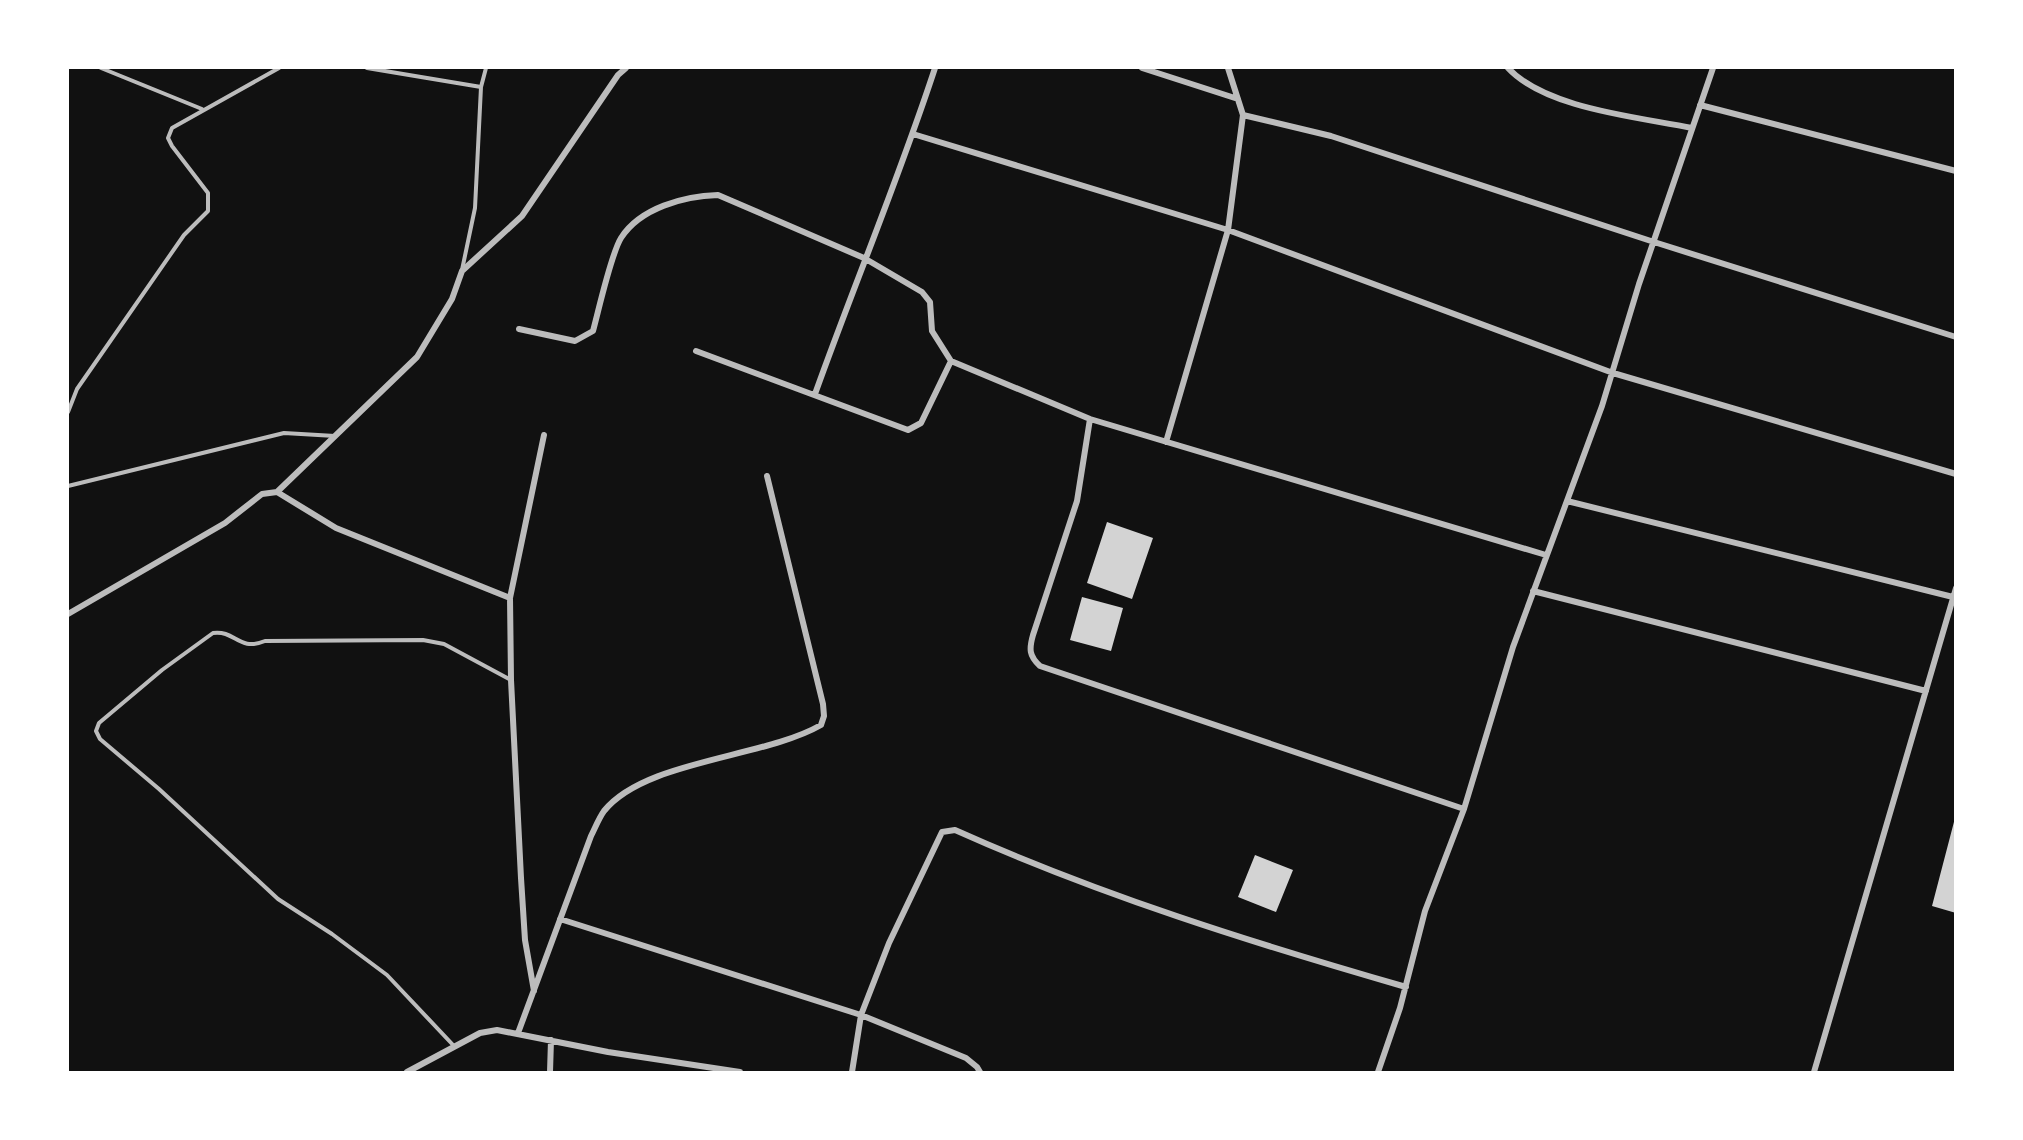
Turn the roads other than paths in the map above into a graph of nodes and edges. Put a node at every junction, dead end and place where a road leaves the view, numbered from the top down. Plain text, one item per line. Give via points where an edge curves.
1 (101, 68) edge
2 (279, 68) edge
3 (367, 68) edge
4 (486, 68) edge
5 (626, 68) edge
6 (935, 68) edge
7 (1142, 68) edge
8 (1228, 68) edge
9 (1508, 68) edge
10 (1713, 68) edge
11 (481, 87) junction
12 (1238, 99) junction
13 (1700, 105) junction
14 (203, 110) junction
15 (1243, 115) junction
16 (1692, 128) junction
17 (913, 134) junction
18 (1956, 171) edge
19 (1228, 230) junction
20 (1654, 242) junction
21 (864, 258) junction
22 (462, 271) junction
23 (519, 329) dead end
24 (1956, 337) edge
25 (696, 351) dead end
26 (951, 361) junction
27 (1613, 373) junction
28 (815, 394) junction
29 (68, 412) edge
30 (1090, 418) junction
31 (544, 435) dead end
32 (335, 436) junction
33 (1166, 442) junction
34 (1956, 474) edge
35 (767, 476) dead end
36 (68, 486) edge
37 (277, 492) junction
38 (1568, 501) junction
39 (1546, 555) junction
40 (1956, 588) edge
41 (1533, 591) junction
42 (1953, 597) junction
43 (510, 598) junction
44 (68, 614) edge
45 (511, 680) junction
46 (1926, 691) junction
47 (1464, 809) junction
48 (560, 919) junction
49 (1406, 987) junction
50 (534, 992) junction
51 (861, 1016) junction
52 (518, 1033) junction
53 (551, 1040) junction
54 (455, 1047) junction
55 (407, 1072) edge
56 (550, 1072) edge
57 (740, 1072) edge
58 (852, 1072) edge
59 (980, 1072) edge
60 (1378, 1072) edge
61 (1814, 1072) edge

1 - 14 lane
2 - 14 lane
3 - 11 lane
4 - 11 lane
5 - 22 street via 522,216
6 - 17 street
7 - 12 street
8 - 12 street
9 - 16 street via 1543,91 1574,103
10 - 13 street
11 - 22 lane via 475,208
12 - 15 street
13 - 16 street
13 - 18 street
14 - 29 lane via 172,128 168,138 208,194 208,211 177,244 76,389
15 - 19 street
15 - 20 street via 1331,136
16 - 20 street
17 - 19 street
17 - 21 street
19 - 27 street
19 - 33 street
20 - 24 street
20 - 27 street
21 - 23 street via 718,195 698,195 634,221 619,240 593,331 584,338 575,341
21 - 26 street via 922,292 930,302 932,331
21 - 28 street
22 - 32 street via 452,299 417,357
25 - 28 street
26 - 28 street via 915,429 908,430
26 - 30 street
27 - 34 street
27 - 38 street
30 - 33 street
30 - 47 street via 1077,501 1032,635 1032,658 1040,666
31 - 43 street
32 - 36 lane via 284,433
32 - 37 street
33 - 39 street
35 - 48 street via 823,704 820,725 794,737 652,779 623,796 604,811 591,836
37 - 43 street via 336,528
37 - 44 street via 262,494 225,523
38 - 39 street
38 - 42 street
39 - 41 street
40 - 42 street
41 - 46 street
41 - 47 street
42 - 46 street
43 - 45 street
45 - 50 street via 525,940
45 - 54 lane via 444,644 423,640 265,641 244,645 220,632 162,670 99,723 96,731 100,740 278,899 387,975
46 - 61 street
47 - 49 street via 1425,912
48 - 50 street
48 - 51 street
49 - 51 street via 1177,916 948,830 942,832 889,943
49 - 60 street
50 - 52 street
51 - 58 street
51 - 59 street via 966,1058
52 - 53 street
52 - 54 street via 480,1033
53 - 56 street
53 - 57 street
54 - 55 street

